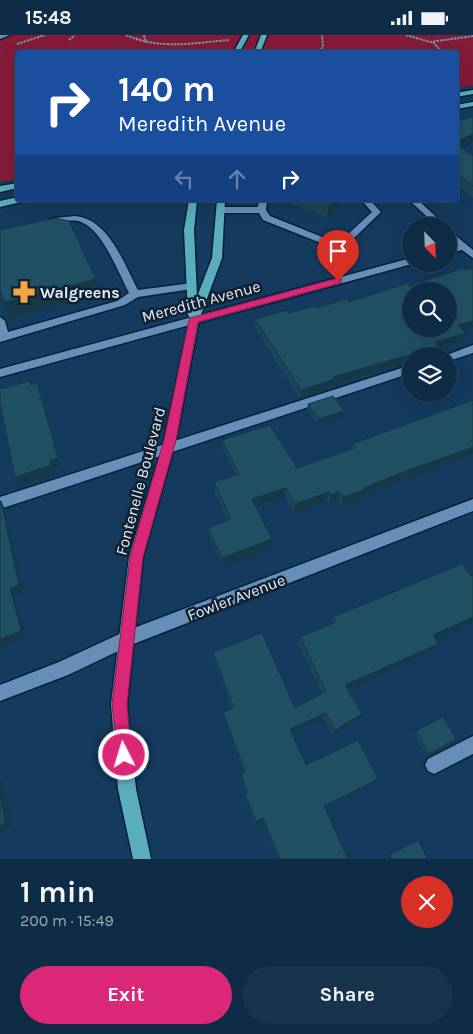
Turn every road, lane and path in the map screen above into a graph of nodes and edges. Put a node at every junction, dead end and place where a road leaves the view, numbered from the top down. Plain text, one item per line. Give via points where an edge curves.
1 (7, 35) edge
2 (45, 35) edge
3 (75, 35) edge
4 (126, 35) edge
5 (144, 35) edge
6 (246, 35) edge
7 (264, 35) edge
8 (322, 35) edge
9 (406, 35) edge
10 (473, 36) edge
11 (0, 37) edge
12 (70, 40) dead end
13 (234, 40) dead end
14 (433, 41) junction
15 (146, 43) junction
16 (13, 45) dead end
17 (238, 50) edge
18 (258, 50) edge
19 (321, 50) edge
20 (440, 50) dead end
21 (473, 92) edge
22 (459, 94) edge
23 (473, 99) edge
24 (459, 102) edge
25 (473, 104) edge
26 (459, 106) edge
27 (15, 186) edge
28 (0, 189) edge
29 (15, 201) edge
30 (194, 202) edge
31 (263, 202) edge
32 (367, 202) edge
33 (415, 202) edge
34 (0, 204) edge
35 (221, 205) edge
36 (262, 210) junction
37 (432, 217) edge
38 (38, 225) edge
39 (458, 241) edge
40 (464, 246) junction
41 (458, 248) edge
42 (473, 255) edge
43 (402, 263) edge
44 (192, 286) junction
45 (134, 294) junction
46 (194, 320) junction
47 (0, 321) edge
48 (2, 337) edge
49 (473, 349) edge
50 (457, 354) edge
51 (402, 372) edge
52 (0, 373) edge
53 (168, 449) junction
54 (0, 503) edge
55 (473, 505) edge
56 (126, 639) junction
57 (0, 693) edge
58 (473, 745) edge
59 (434, 765) dead end
60 (142, 859) edge

1 - 11 street
2 - 16 path
3 - 12 path
4 - 15 path
5 - 15 path
6 - 17 main road
7 - 18 main road
8 - 19 path
9 - 14 path
10 - 14 path
13 - 15 path via 180,45
14 - 20 path
21 - 22 main road
23 - 24 main road
25 - 26 main road
27 - 28 main road
29 - 34 main road
30 - 44 main road, Fontenelle Boulevard via 189,230
31 - 36 street
32 - 36 street via 377,212 350,237 326,242 266,218
33 - 37 street
35 - 36 street
35 - 46 main road, Fontenelle Boulevard via 217,258
38 - 45 street via 66,218 84,220 95,227
39 - 40 street
40 - 41 street
40 - 42 street
43 - 46 street, Meredith Avenue
44 - 45 street
44 - 46 main road, Fontenelle Boulevard
45 - 48 street via 121,303
46 - 52 street, Meredith Avenue
46 - 53 main road, Fontenelle Boulevard
47 - 48 street
49 - 50 street
51 - 53 street
53 - 54 street
53 - 56 main road, Fontenelle Boulevard via 136,557
55 - 56 street, Fowler Avenue
56 - 57 street, Fowler Avenue
56 - 60 main road, Fontenelle Boulevard via 119,704 127,789
58 - 59 street

